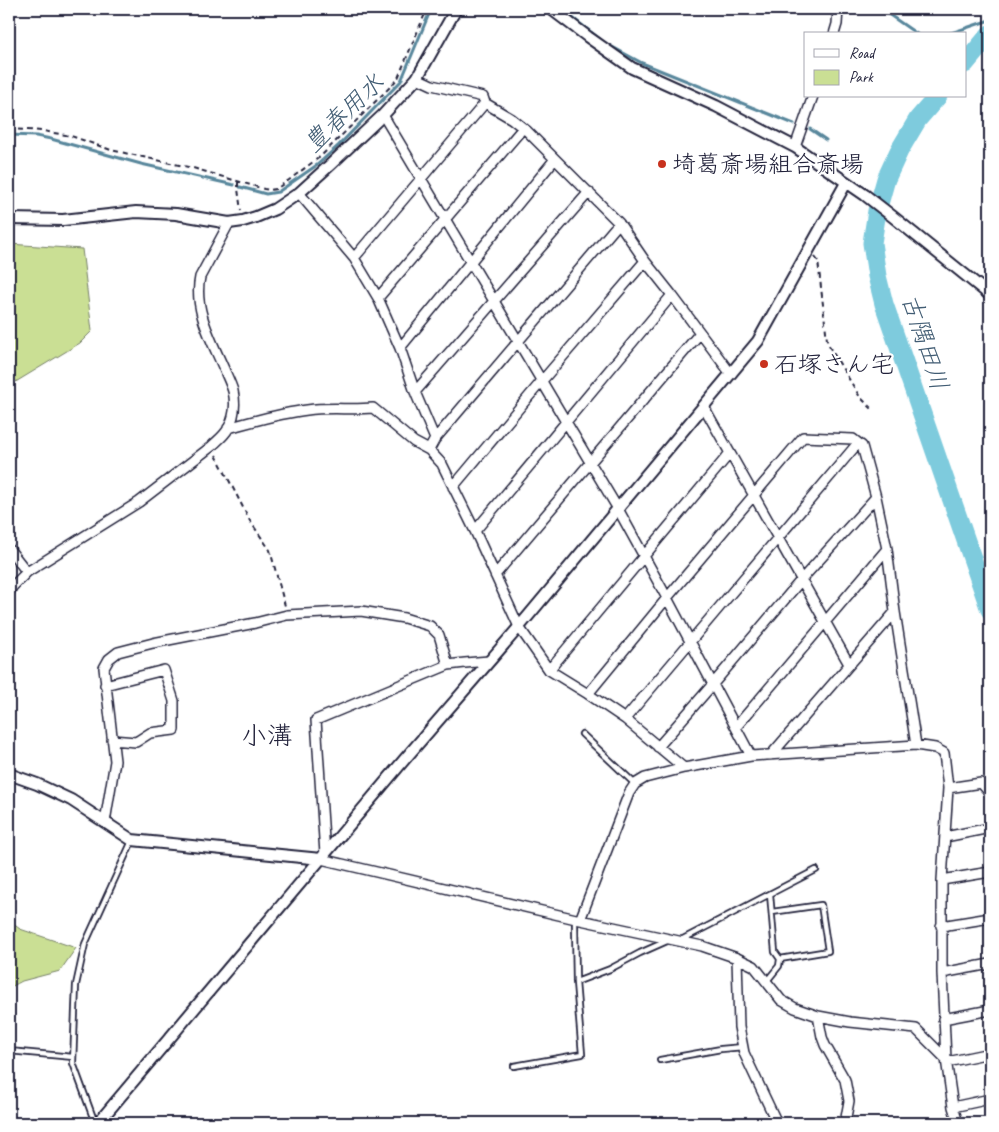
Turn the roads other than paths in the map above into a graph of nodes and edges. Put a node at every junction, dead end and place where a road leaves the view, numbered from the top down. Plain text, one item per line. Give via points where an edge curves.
1 (456, 9) edge
2 (551, 9) edge
3 (838, 9) edge
4 (835, 32) edge
5 (418, 78) junction
6 (812, 98) edge
7 (485, 103) junction
8 (383, 115) junction
9 (523, 128) junction
10 (795, 147) junction
11 (554, 160) junction
12 (421, 180) junction
13 (846, 183) junction
14 (588, 192) junction
15 (298, 193) junction
16 (9, 219) edge
17 (445, 220) junction
18 (229, 223) junction
19 (619, 223) junction
20 (354, 258) junction
21 (645, 261) junction
22 (471, 262) junction
23 (672, 295) junction
24 (990, 295) edge
25 (378, 298) junction
26 (494, 301) junction
27 (700, 333) junction
28 (518, 342) junction
29 (400, 348) junction
30 (731, 374) junction
31 (542, 382) junction
32 (415, 392) junction
33 (704, 407) junction
34 (566, 422) junction
35 (228, 428) junction
36 (435, 439) junction
37 (858, 442) junction
38 (429, 450) junction
39 (730, 453) junction
40 (590, 462) junction
41 (453, 487) junction
42 (754, 495) junction
43 (876, 497) junction
44 (618, 509) junction
45 (475, 531) junction
46 (778, 537) junction
47 (9, 549) edge
48 (887, 549) junction
49 (644, 556) junction
50 (27, 572) junction
51 (495, 575) junction
52 (802, 579) junction
53 (9, 592) edge
54 (667, 598) junction
55 (895, 612) junction
56 (825, 621) junction
57 (519, 627) junction
58 (690, 642) junction
59 (489, 661) junction
60 (849, 664) junction
61 (448, 665) junction
62 (549, 670) junction
63 (713, 684) junction
64 (105, 685) junction
65 (588, 694) junction
66 (625, 719) junction
67 (736, 727) junction
68 (582, 734) dead end
69 (112, 740) junction
70 (916, 745) junction
71 (658, 747) junction
72 (770, 755) junction
73 (751, 756) junction
74 (684, 768) junction
75 (9, 774) edge
76 (636, 784) junction
77 (948, 788) junction
78 (990, 793) edge
79 (105, 822) junction
80 (990, 828) edge
81 (945, 837) junction
82 (132, 840) junction
83 (323, 857) junction
84 (816, 870) dead end
85 (990, 872) edge
86 (942, 880) junction
87 (770, 894) junction
88 (772, 912) junction
89 (990, 918) edge
90 (578, 919) junction
91 (941, 926) junction
92 (675, 940) junction
93 (737, 958) junction
94 (780, 959) junction
95 (990, 964) edge
96 (942, 973) junction
97 (576, 982) junction
98 (766, 982) junction
99 (990, 1010) edge
100 (818, 1016) junction
101 (944, 1019) junction
102 (743, 1047) junction
103 (9, 1050) edge
104 (990, 1053) edge
105 (73, 1057) junction
106 (660, 1060) dead end
107 (946, 1060) junction
108 (514, 1066) dead end
109 (990, 1099) edge
110 (953, 1107) junction
111 (97, 1123) edge
112 (777, 1123) edge
113 (845, 1123) edge
114 (958, 1123) edge

1 - 5 street
2 - 10 street via 632,68
3 - 4 street
5 - 7 street via 483,97
5 - 8 street
6 - 10 street
7 - 9 street
7 - 12 street
8 - 12 street
8 - 15 street
9 - 11 street
9 - 17 street
10 - 13 street
11 - 14 street
11 - 22 street
12 - 17 street
12 - 20 street
13 - 24 street
13 - 30 street via 758,341
14 - 19 street
14 - 26 street
15 - 18 street via 275,209
15 - 20 street
16 - 18 street via 63,220 136,212 176,214
17 - 22 street
17 - 25 street
18 - 35 street via 198,285 203,320 233,390 235,405
19 - 21 street
19 - 28 street
20 - 25 street
21 - 23 street
21 - 31 street
22 - 26 street
22 - 29 street
23 - 27 street
23 - 34 street
25 - 29 street
26 - 28 street
26 - 32 street
27 - 30 street
27 - 40 street
28 - 31 street
28 - 36 street
29 - 32 street
30 - 33 street
31 - 34 street
31 - 41 street
32 - 36 street
33 - 39 street
33 - 44 street
34 - 40 street
34 - 45 street
35 - 38 street via 308,409 373,408 414,442
35 - 50 street via 212,446 139,502
36 - 38 street
37 - 42 street via 853,439 803,437
37 - 43 street via 862,446
37 - 46 street
38 - 41 street via 442,464
39 - 42 street
39 - 49 street
40 - 44 street
40 - 51 street
41 - 45 street
42 - 46 street
42 - 54 street
43 - 48 street
43 - 52 street
44 - 49 street
44 - 57 street
45 - 51 street
46 - 52 street
46 - 58 street
47 - 50 street
48 - 55 street
48 - 56 street
49 - 54 street
49 - 62 street
50 - 53 street
51 - 57 street
52 - 56 street
52 - 63 street
54 - 58 street
54 - 65 street
55 - 60 street
55 - 70 street
56 - 60 street
56 - 67 street
57 - 59 street
57 - 62 street
58 - 63 street
58 - 66 street
59 - 61 street
59 - 83 street
60 - 72 street
61 - 64 street via 439,635 430,626 361,611 287,615 118,652 104,668
61 - 83 street via 316,720
62 - 65 street
63 - 67 street
63 - 71 street
64 - 69 street
64 - 69 street via 164,670 174,701 174,730 150,733 136,742
65 - 66 street
66 - 71 street
67 - 73 street
68 - 76 lane
69 - 79 street via 115,761
70 - 72 street
70 - 77 street via 944,753
71 - 74 street
72 - 73 street
73 - 74 street
74 - 76 street via 645,778
75 - 79 street via 71,800
76 - 90 street via 629,793
77 - 78 street via 981,783
77 - 81 street
79 - 82 street
80 - 81 street
81 - 86 street
82 - 83 street
82 - 105 lane via 85,944 76,986
83 - 90 street
83 - 111 street
84 - 87 lane
85 - 86 street
86 - 91 street
87 - 88 lane
87 - 92 lane
88 - 94 lane via 775,952
88 - 94 lane via 821,905 828,951
89 - 91 street
90 - 92 street
90 - 97 lane via 575,924
91 - 96 street
92 - 93 street
92 - 97 lane
93 - 98 street via 754,966
93 - 102 street via 739,1027
94 - 98 lane via 779,966
95 - 96 street
96 - 101 street
97 - 108 lane via 582,1054
98 - 100 street via 781,1000
99 - 101 street
100 - 107 street via 916,1029
100 - 113 street via 825,1045 845,1080 849,1101
101 - 107 street
102 - 106 lane
102 - 112 street
103 - 105 lane
104 - 107 street
105 - 111 lane
107 - 110 street
109 - 110 street
110 - 114 street

